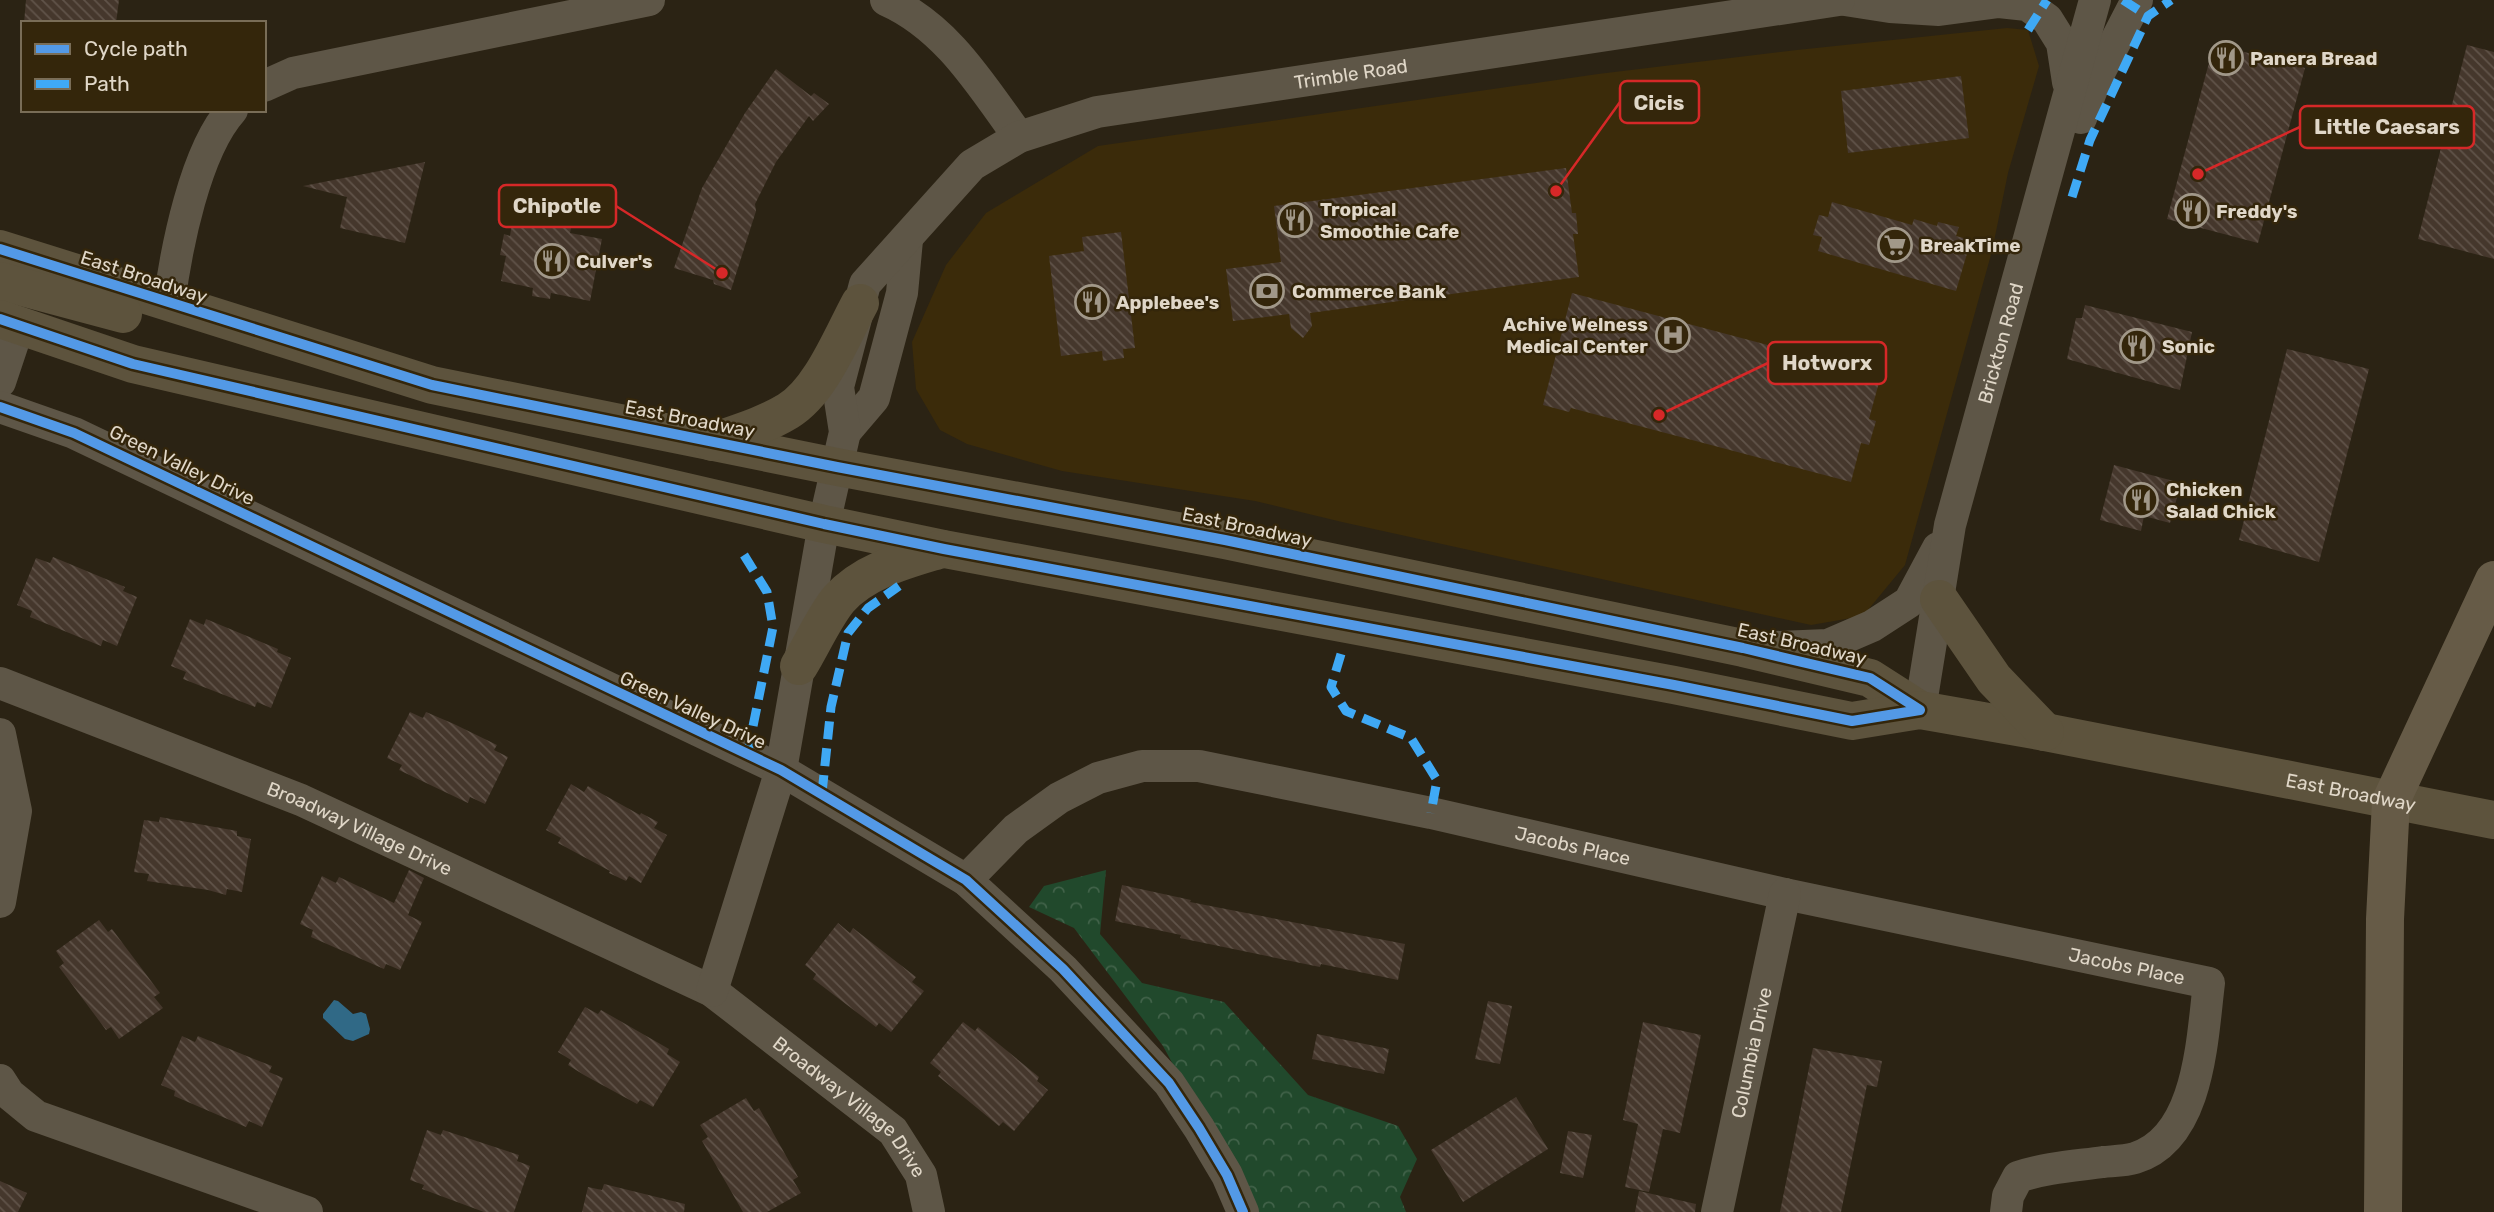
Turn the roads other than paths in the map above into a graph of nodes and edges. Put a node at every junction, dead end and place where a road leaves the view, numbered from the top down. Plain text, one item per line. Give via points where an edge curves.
1 (649, 0) edge
2 (886, 0) edge
3 (1839, 0) edge
4 (1845, 0) edge
5 (2095, 0) edge
6 (2137, 0) edge
7 (266, 85) edge
8 (2070, 95) junction
9 (231, 112) edge
10 (1018, 137) junction
11 (2051, 163) junction
12 (906, 240) junction
13 (0, 249) edge
14 (0, 281) edge
15 (860, 303) junction
16 (169, 304) junction
17 (10, 322) edge
18 (0, 382) edge
19 (0, 407) edge
20 (712, 442) junction
21 (841, 449) junction
22 (824, 524) junction
23 (1951, 525) junction
24 (944, 549) junction
25 (2494, 580) edge
26 (1938, 599) junction
27 (1742, 648) junction
28 (799, 666) junction
29 (0, 683) edge
30 (1920, 710) junction
31 (2045, 732) junction
32 (0, 734) edge
33 (781, 770) junction
34 (2391, 801) junction
35 (2494, 820) edge
36 (966, 880) junction
37 (1785, 894) junction
38 (0, 902) edge
39 (712, 991) junction
40 (0, 1080) edge
41 (307, 1212) edge
42 (929, 1212) edge
43 (1243, 1212) edge
44 (1717, 1212) edge
45 (2006, 1212) edge
46 (2383, 1212) edge

1 - 7 street via 293,73
2 - 10 street via 930,26 962,58
3 - 10 street, Trimble Road via 1097,112
4 - 8 street via 1939,10 1999,2 2027,5 2047,19 2062,43
5 - 8 street, Brickton Road
6 - 11 street via 2095,81 2078,126
8 - 11 street, Brickton Road
9 - 16 street via 202,159 174,265
10 - 12 street, Trimble Road via 972,165
11 - 23 street, Brickton Road
12 - 15 street, Trimble Road via 865,284
12 - 21 street, Trimble Road via 902,293 874,398
13 - 16 main road, East Broadway
14 - 16 main road via 146,320 162,316
15 - 20 main road via 814,387 791,410
15 - 21 street, Trimble Road via 838,387
16 - 20 main road, East Broadway via 432,385
17 - 18 street
17 - 22 main road, East Broadway via 133,364
19 - 33 street, Green Valley Drive via 74,433
20 - 21 main road, East Broadway
21 - 22 street, Trimble Road
21 - 27 main road, East Broadway via 1204,536
22 - 24 main road, East Broadway
22 - 28 street
23 - 26 street, Brickton Road
23 - 27 street, Brickton Road via 1909,602 1872,626 1828,645
24 - 28 main road via 865,578 839,600
24 - 30 main road, East Broadway via 1852,721
25 - 34 highway
26 - 30 street, Brickton Road
26 - 31 main road via 1994,679
27 - 30 main road, East Broadway via 1870,678
28 - 33 street
29 - 39 street, Broadway Village Drive via 301,800
30 - 31 main road, East Broadway
31 - 34 main road, East Broadway
32 - 38 street via 16,811
33 - 36 street, Green Valley Drive
33 - 39 street
34 - 35 main road, East Broadway
34 - 46 highway via 2385,919
36 - 37 street, Jacobs Place via 1016,829 1059,798 1098,778 1142,766 1199,766 1431,813
36 - 43 street, Green Valley Drive via 1063,969 1169,1083 1227,1175
37 - 44 street, Columbia Drive
37 - 45 street, Jacobs Place via 2209,984 2196,1082 2185,1112 2161,1143 2136,1158 2018,1177
39 - 42 street, Broadway Village Drive via 893,1130 921,1175
40 - 41 street via 9,1094 36,1115

